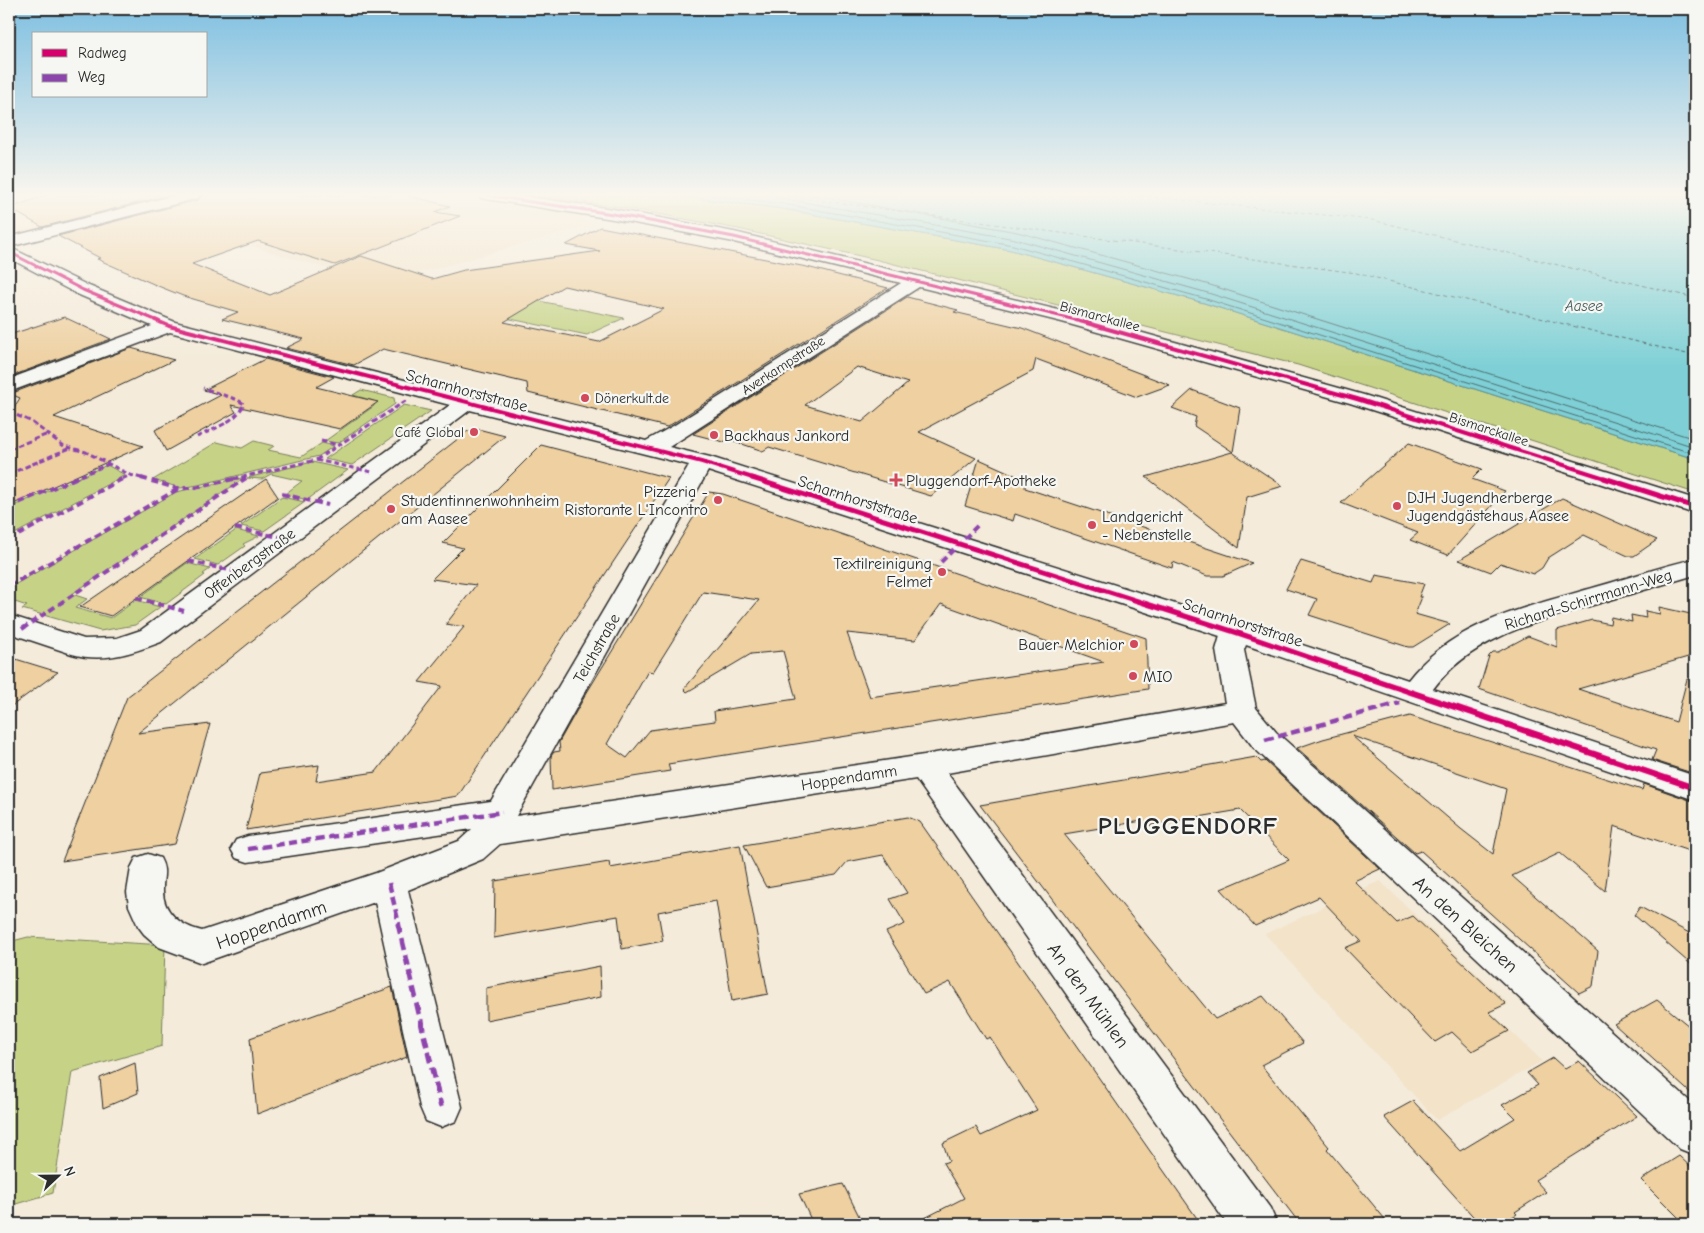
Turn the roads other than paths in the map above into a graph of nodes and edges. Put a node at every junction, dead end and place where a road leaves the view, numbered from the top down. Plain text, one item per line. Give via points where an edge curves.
1 (10, 253) edge
2 (800, 253) edge
3 (916, 280) junction
4 (169, 326) junction
5 (9, 386) edge
6 (466, 403) junction
7 (648, 449) junction
8 (702, 462) junction
9 (1695, 507) edge
10 (1695, 567) edge
11 (9, 624) edge
12 (1235, 632) junction
13 (1415, 692) junction
14 (1241, 710) junction
15 (924, 766) junction
16 (1695, 788) edge
17 (496, 823) junction
18 (248, 849) dead end
19 (148, 868) dead end
20 (389, 883) junction
21 (441, 1107) dead end
22 (1695, 1134) edge
23 (1254, 1224) edge

1 - 4 street, Scharnhorststraße via 83,290
2 - 3 street, Bismarckallee
3 - 7 street, Averkampstraße
3 - 9 street, Bismarckallee via 1232,363 1376,405
4 - 5 street
4 - 6 street, Scharnhorststraße
6 - 7 street, Scharnhorststraße
6 - 11 street, Offenbergstraße via 151,636 120,647 82,648
7 - 8 street, Scharnhorststraße
8 - 12 street, Scharnhorststraße
8 - 17 street, Teichstraße
10 - 13 street, Richard-Schirrmann-Weg via 1496,626 1460,647 1425,676
12 - 13 street, Scharnhorststraße
12 - 14 street via 1230,650
13 - 16 street, Scharnhorststraße
14 - 15 street, Hoppendamm
14 - 22 street, An den Bleichen via 1265,740
15 - 17 street, Hoppendamm
15 - 23 street, An den Mühlen
17 - 18 street, Hoppendamm
17 - 20 street, Hoppendamm via 471,850
19 - 20 street, Hoppendamm via 145,894 148,910 160,929 202,947
20 - 21 street

